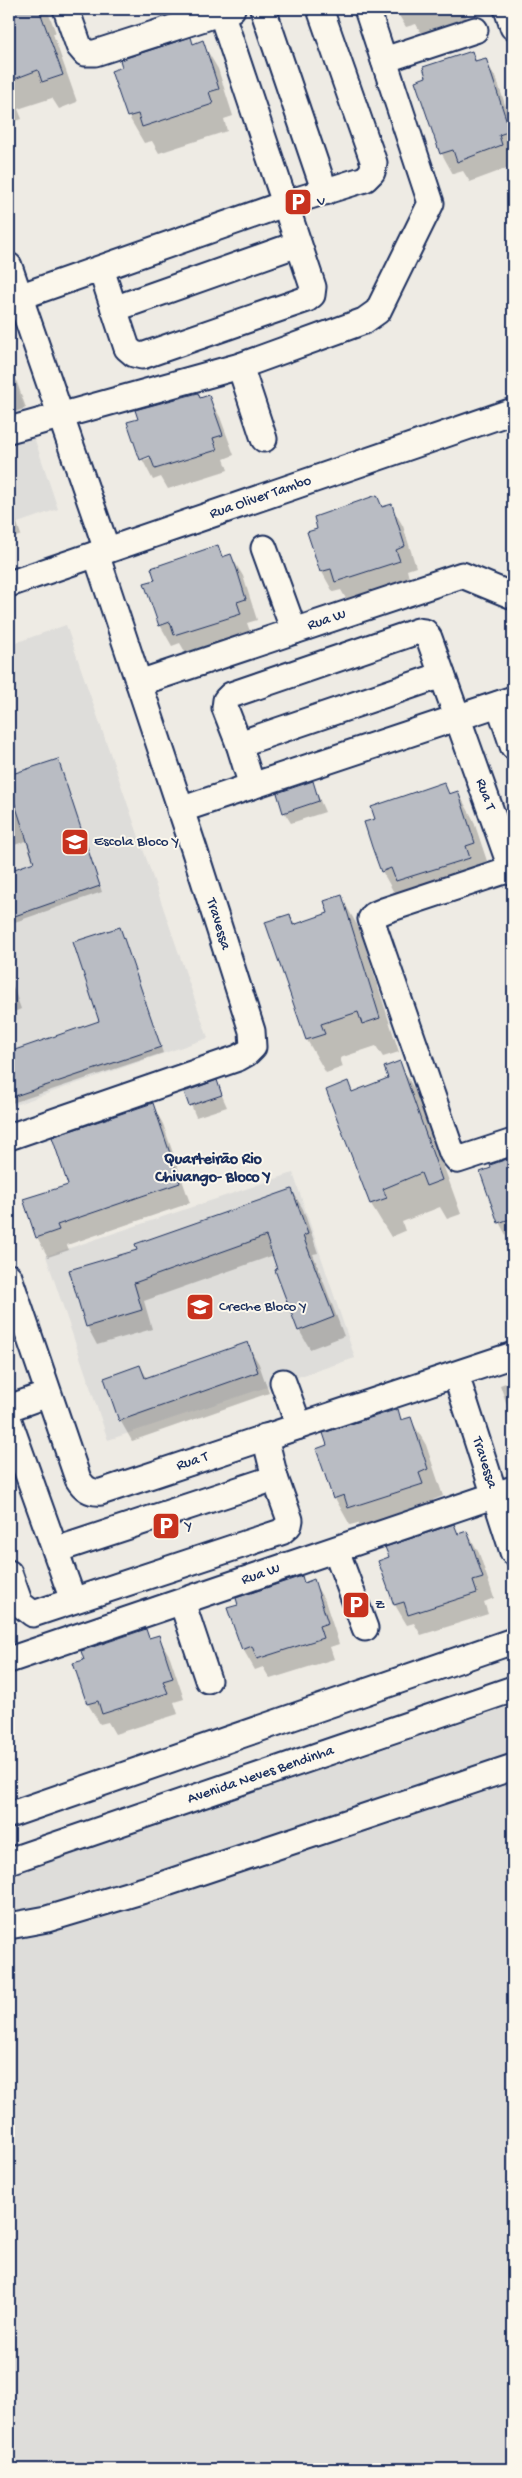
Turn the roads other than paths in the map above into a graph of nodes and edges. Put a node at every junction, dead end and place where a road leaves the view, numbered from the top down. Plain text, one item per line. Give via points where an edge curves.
1 (66, 9) edge
2 (263, 9) edge
3 (320, 9) edge
4 (367, 9) edge
5 (507, 9) edge
6 (224, 10) edge
7 (513, 27) edge
8 (475, 30) dead end
9 (384, 60) junction
10 (325, 192) junction
11 (284, 204) junction
12 (298, 244) junction
13 (9, 266) edge
14 (101, 269) junction
15 (19, 297) junction
16 (114, 309) junction
17 (240, 366) junction
18 (513, 411) edge
19 (61, 416) junction
20 (9, 430) edge
21 (264, 439) dead end
22 (264, 548) dead end
23 (101, 552) junction
24 (9, 584) edge
25 (513, 596) edge
26 (294, 631) junction
27 (442, 675) junction
28 (139, 683) junction
29 (506, 702) edge
30 (458, 718) junction
31 (239, 744) junction
32 (513, 746) edge
33 (252, 786) junction
34 (180, 810) junction
35 (513, 870) edge
36 (9, 1137) edge
37 (513, 1142) edge
38 (9, 1277) edge
39 (513, 1354) edge
40 (456, 1374) junction
41 (283, 1382) dead end
42 (48, 1394) junction
43 (9, 1408) edge
44 (9, 1421) edge
45 (299, 1426) junction
46 (265, 1437) junction
47 (275, 1478) junction
48 (504, 1493) edge
49 (56, 1550) junction
50 (336, 1550) junction
51 (513, 1552) edge
52 (9, 1573) edge
53 (73, 1600) junction
54 (182, 1602) junction
55 (365, 1628) dead end
56 (513, 1641) edge
57 (9, 1660) edge
58 (208, 1680) dead end
59 (513, 1689) edge
60 (513, 1767) edge
61 (9, 1814) edge
62 (9, 1861) edge
63 (9, 1926) edge

1 - 6 street via 79,46 85,53 95,53
2 - 10 street
3 - 10 street via 374,163 372,172 365,179
4 - 9 street
5 - 7 street
6 - 11 street
8 - 9 street
9 - 17 street via 431,203 426,215 382,305 372,317
10 - 11 street
11 - 12 street
11 - 14 street
12 - 16 street
12 - 16 street via 313,287 307,300 142,356 127,348
13 - 15 street, Travessa
14 - 15 street
14 - 16 street
15 - 19 street, Travessa
17 - 19 street
17 - 21 street
18 - 23 street, Rua Oliver Tambo
19 - 20 street
19 - 23 street, Travessa
22 - 26 street
23 - 24 street, Rua Oliver Tambo
23 - 28 street, Travessa
25 - 26 street, Rua W via 462,575
26 - 28 street, Rua W
27 - 30 street, Rua T
27 - 31 street
27 - 31 street, Rua T via 429,638 425,632 418,631 231,695 225,708
28 - 34 street, Travessa
29 - 30 street
29 - 32 street
30 - 33 street
30 - 35 street, Rua T
31 - 33 street
33 - 34 street
34 - 36 street, Travessa via 252,1031 253,1047 238,1058
35 - 37 street via 386,910 371,919 452,1153 458,1160 467,1159
38 - 42 street, Rua T
39 - 40 street, Rua T
40 - 45 street, Rua T
40 - 48 street, Travessa
41 - 45 street
42 - 43 street
42 - 46 street, Rua T via 78,1479 94,1492
44 - 49 street
45 - 46 street, Rua T
46 - 47 street
47 - 49 street
47 - 53 street via 290,1520 289,1526 280,1532
48 - 50 street, Rua W
48 - 51 street, Travessa
49 - 53 street
50 - 54 street, Rua W
50 - 55 street
52 - 53 street via 20,1604 33,1614
54 - 57 street, Rua W
54 - 58 street
56 - 61 street
59 - 62 street, Avenida Neves Bendinha
60 - 63 street via 161,1885 47,1919

